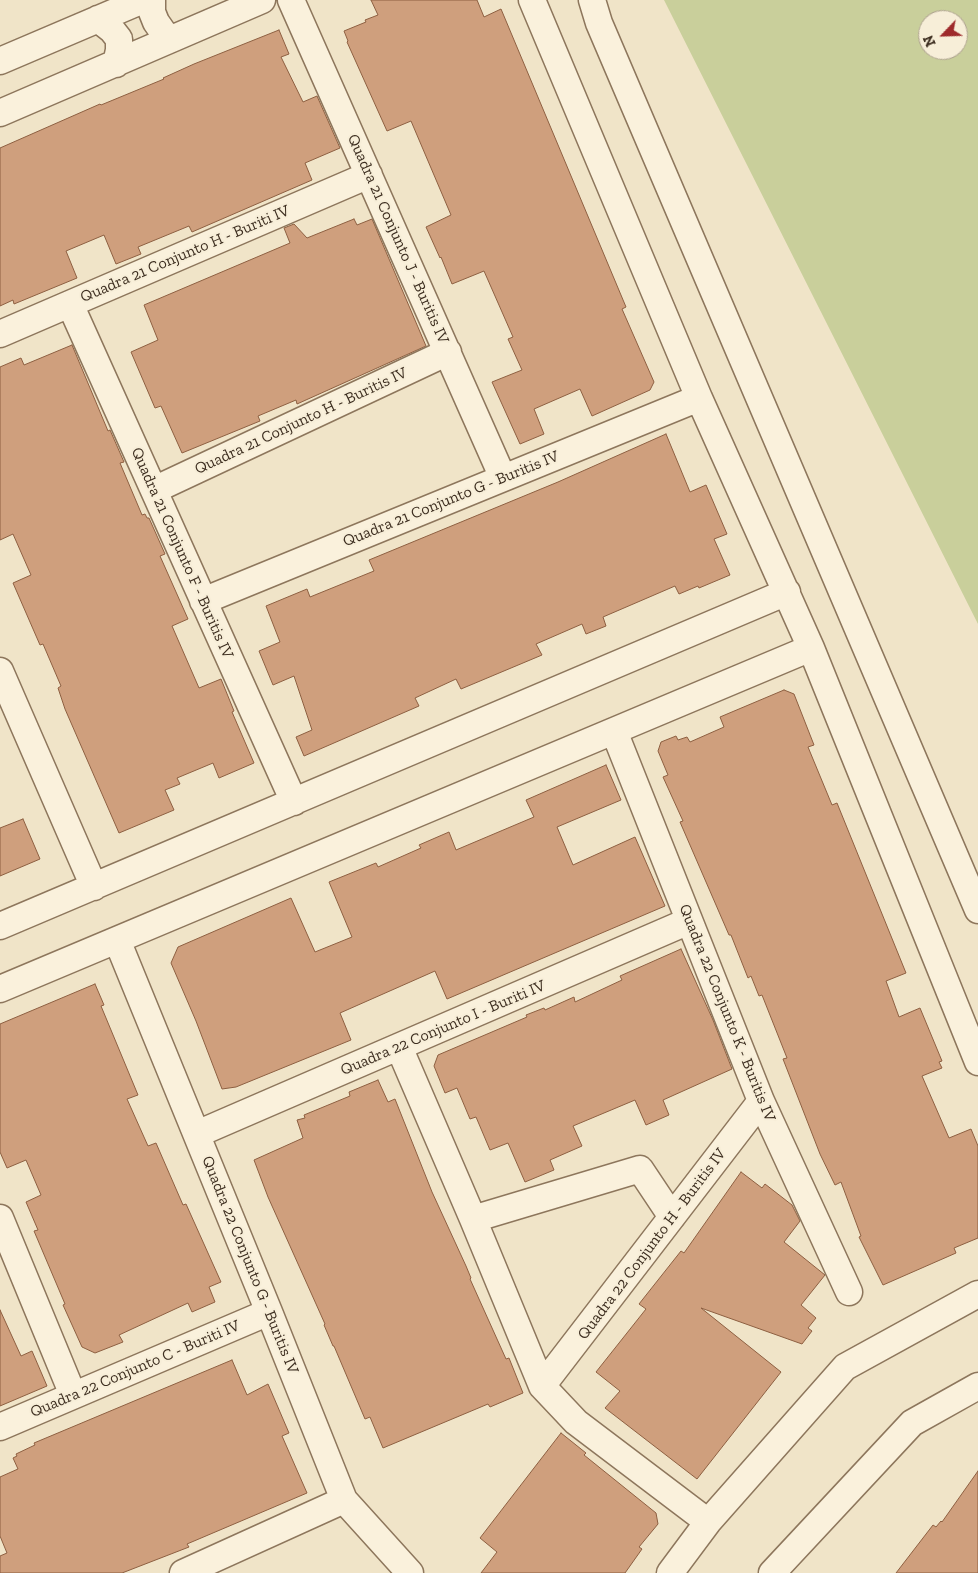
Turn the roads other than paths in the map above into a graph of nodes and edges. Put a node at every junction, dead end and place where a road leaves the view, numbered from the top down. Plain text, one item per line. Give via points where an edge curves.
1 (143, 0) edge
2 (152, 0) edge
3 (262, 0) edge
4 (291, 0) edge
5 (532, 0) edge
6 (592, 0) edge
7 (98, 19) junction
8 (171, 39) junction
9 (0, 61) edge
10 (116, 64) junction
11 (0, 113) edge
12 (369, 175) junction
13 (70, 304) junction
14 (0, 334) edge
15 (448, 352) junction
16 (699, 398) junction
17 (503, 478) junction
18 (154, 490) junction
19 (787, 592) junction
20 (203, 601) junction
21 (811, 648) junction
22 (1, 677) edge
23 (614, 731) junction
24 (294, 802) junction
25 (94, 887) junction
26 (978, 910) edge
27 (689, 921) junction
28 (0, 926) edge
29 (117, 940) junction
30 (0, 989) edge
31 (399, 1046) junction
32 (978, 1062) edge
33 (761, 1101) junction
34 (197, 1134) junction
35 (0, 1218) edge
36 (672, 1218) junction
37 (473, 1219) junction
38 (849, 1292) dead end
39 (978, 1294) edge
40 (270, 1312) junction
41 (542, 1386) junction
42 (978, 1386) edge
43 (73, 1395) junction
44 (0, 1427) edge
45 (344, 1500) junction
46 (708, 1522) junction
47 (408, 1572) edge
48 (774, 1572) edge
49 (183, 1573) edge
50 (670, 1573) edge

1 - 7 street
2 - 8 street via 156,22
3 - 8 street
4 - 12 street, Quadra 21 Conjunto J - Buritis IV
5 - 16 street
6 - 26 street via 599,23
7 - 9 street
7 - 10 street via 118,39
8 - 10 street
10 - 11 street
12 - 13 street, Quadra 21 Conjunto H - Buriti IV
12 - 15 street, Quadra 21 Conjunto J - Buritis IV
13 - 14 street, Quadra 21 Conjunto H - Buriti IV
13 - 18 street, Quadra 21 Conjunto F - Buritis IV
15 - 17 street, Quadra 21 Conjunto J - Buritis IV
15 - 18 street, Quadra 21 Conjunto H - Buritis IV
16 - 17 street, Quadra 21 Conjunto G - Buritis IV
16 - 19 street
17 - 20 street, Quadra 21 Conjunto G - Buritis IV
18 - 20 street, Quadra 21 Conjunto F - Buritis IV
19 - 21 street
19 - 24 street
20 - 24 street, Quadra 21 Conjunto F - Buritis IV
21 - 23 street
21 - 32 street
22 - 25 street
23 - 27 street, Quadra 22 Conjunto K - Buritis IV
23 - 29 street
24 - 25 street
25 - 28 street
27 - 31 street, Quadra 22 Conjunto I - Buriti IV
27 - 33 street, Quadra 22 Conjunto K - Buritis IV
29 - 30 street
29 - 34 street, Quadra 22 Conjunto G - Buritis IV
31 - 34 street, Quadra 22 Conjunto I - Buriti IV
31 - 37 street
33 - 36 street, Quadra 22 Conjunto H - Buritis IV
33 - 38 street, Quadra 22 Conjunto K - Buritis IV
34 - 40 street, Quadra 22 Conjunto G - Buritis IV
35 - 43 street
36 - 37 street via 640,1169
36 - 41 street, Quadra 22 Conjunto H - Buritis IV
37 - 41 street
39 - 46 street via 844,1367
40 - 43 street, Quadra 22 Conjunto C - Buriti IV
40 - 45 street, Quadra 22 Conjunto G - Buritis IV
41 - 46 street via 576,1422
42 - 48 street via 912,1423
43 - 44 street, Quadra 22 Conjunto C - Buriti IV
45 - 47 street, Quadra 22 Conjunto G - Buritis IV
45 - 49 street
46 - 50 street

